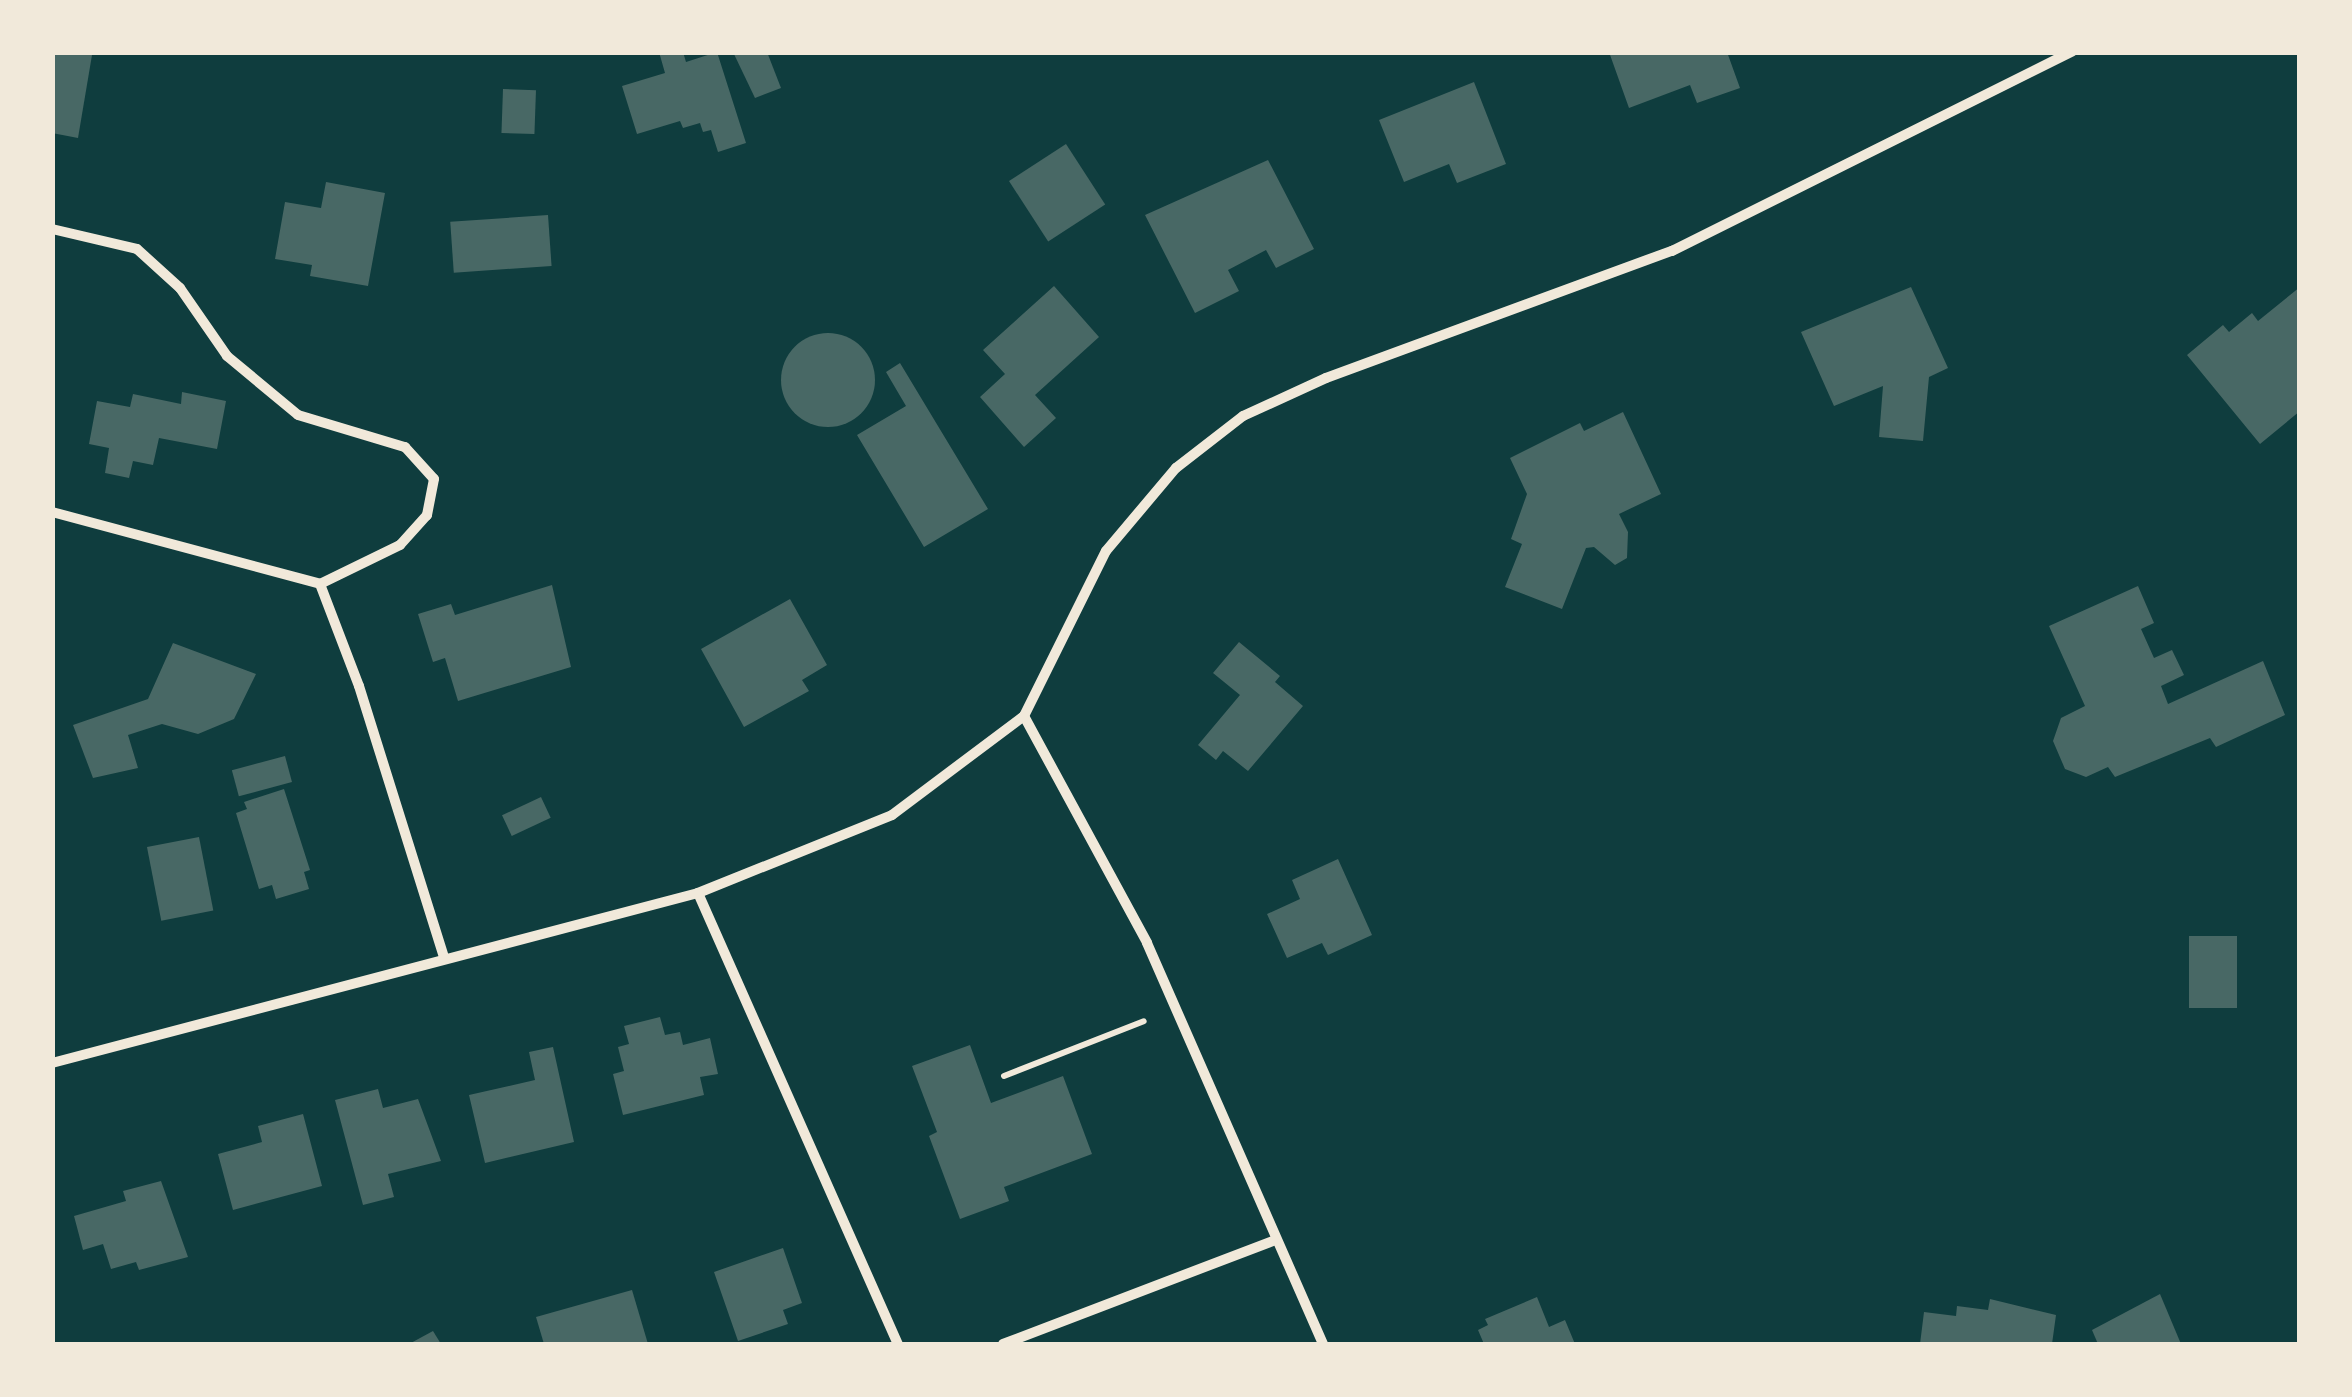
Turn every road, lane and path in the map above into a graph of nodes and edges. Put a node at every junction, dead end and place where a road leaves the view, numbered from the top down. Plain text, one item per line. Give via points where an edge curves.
1 (2072, 52) edge
2 (52, 229) edge
3 (52, 512) edge
4 (320, 584) junction
5 (1024, 716) junction
6 (698, 893) junction
7 (444, 957) junction
8 (1144, 1021) dead end
9 (52, 1063) edge
10 (1004, 1076) dead end
11 (1276, 1240) junction
12 (898, 1344) edge
13 (1003, 1344) edge
14 (1323, 1344) edge

1 - 5 street via 1672,250 1326,378 1243,416 1176,468 1106,551
2 - 4 street via 138,249 180,288 228,356 298,415 405,447 434,479 427,515 400,545
3 - 4 street
4 - 7 street
5 - 6 street via 892,815
5 - 11 street via 1147,943
6 - 7 street
6 - 12 street
7 - 9 street
8 - 10 path
11 - 13 street
11 - 14 street

